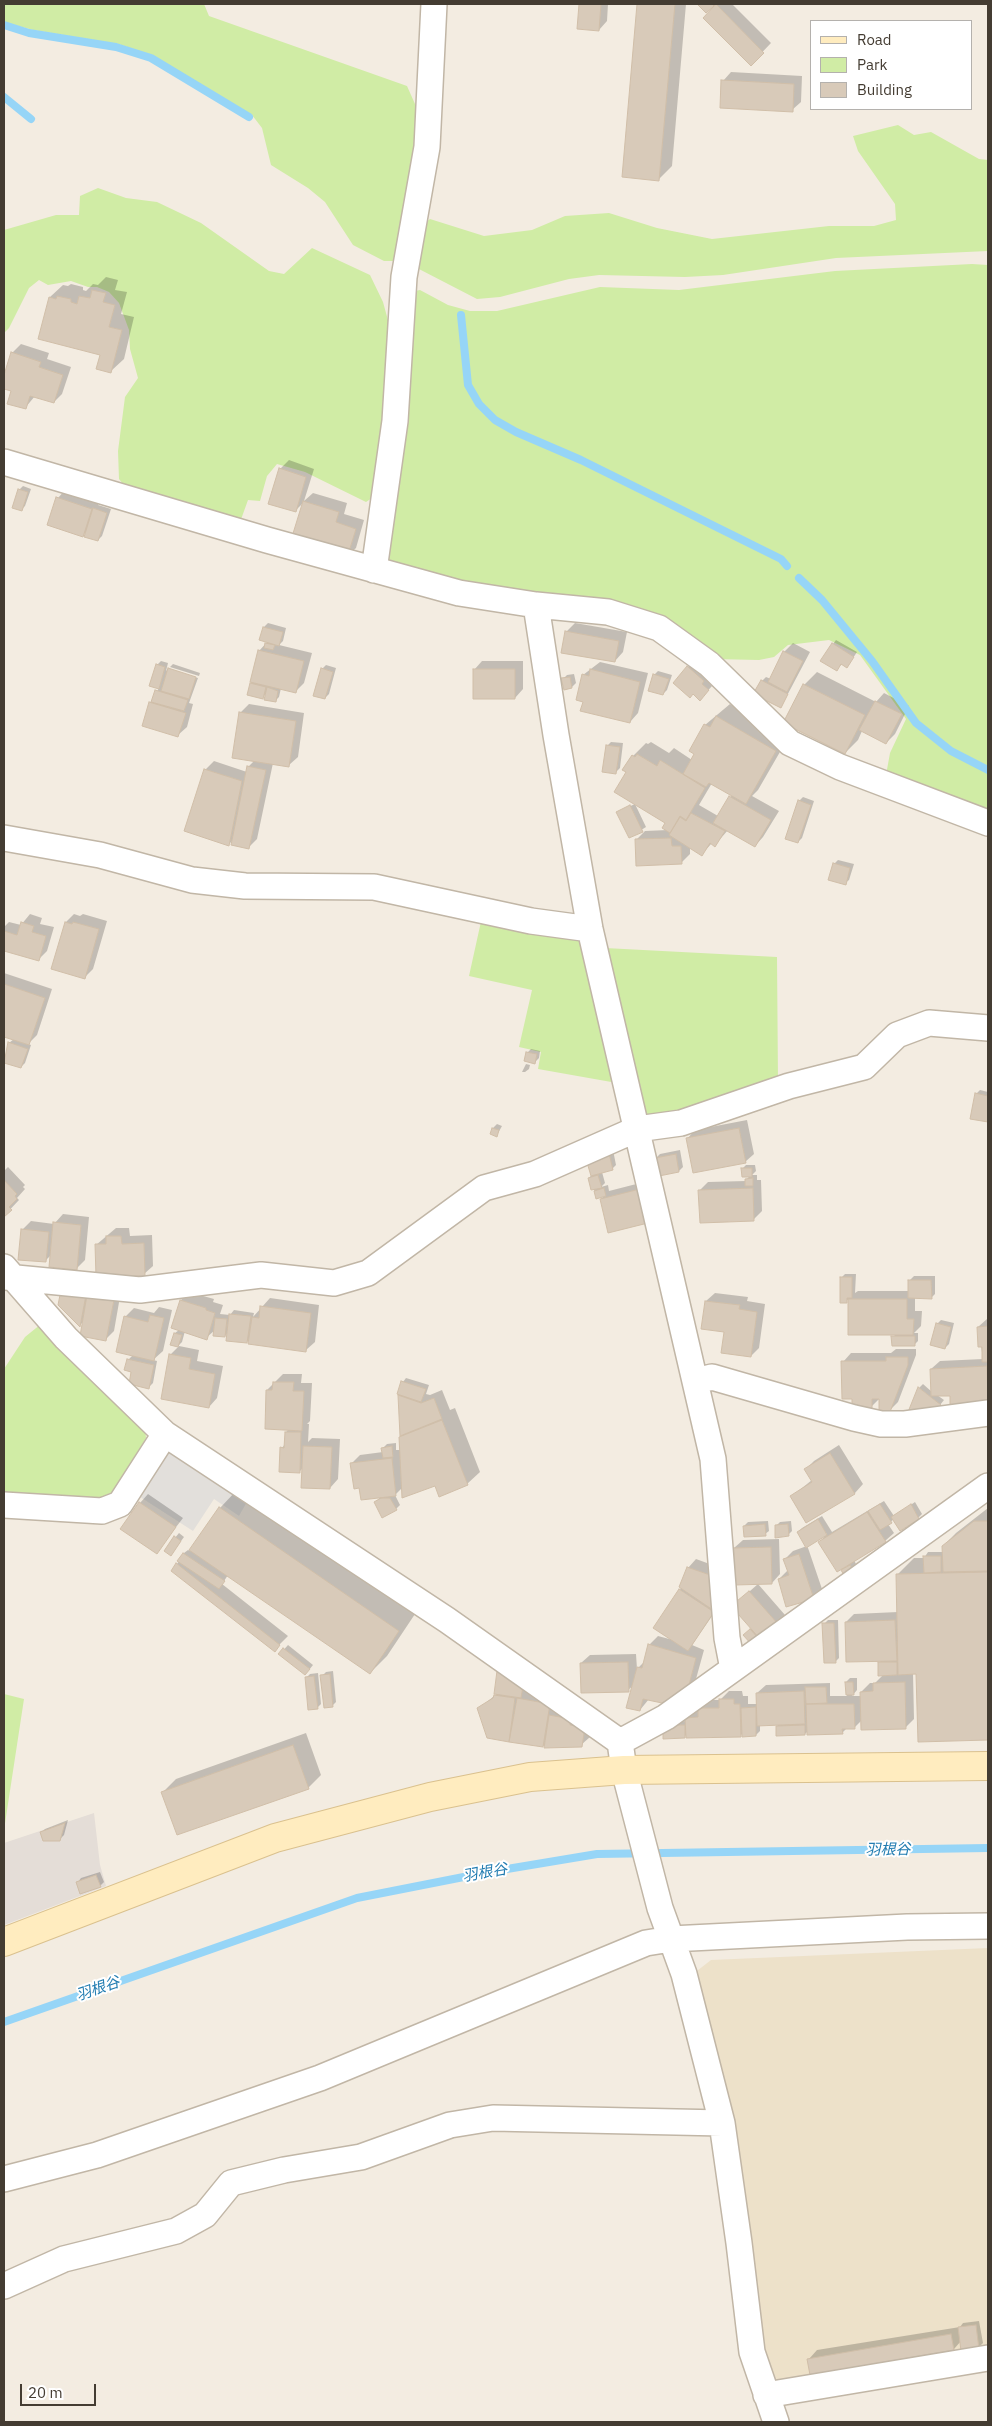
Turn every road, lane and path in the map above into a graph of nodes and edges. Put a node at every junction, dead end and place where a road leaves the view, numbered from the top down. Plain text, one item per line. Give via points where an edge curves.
1 (434, 4) edge
2 (4, 462) edge
3 (374, 570) junction
4 (536, 604) junction
5 (988, 823) edge
6 (4, 838) edge
7 (590, 928) junction
8 (988, 1028) edge
9 (637, 1128) junction
10 (7, 1274) edge
11 (696, 1380) junction
12 (988, 1413) edge
13 (165, 1434) junction
14 (988, 1486) edge
15 (4, 1505) edge
16 (733, 1669) junction
17 (620, 1742) junction
18 (988, 1766) edge
19 (627, 1780) junction
20 (988, 1926) edge
21 (671, 1939) junction
22 (4, 1942) edge
23 (722, 2124) junction
24 (4, 2179) edge
25 (4, 2286) edge
26 (988, 2358) edge
27 (766, 2395) junction
28 (776, 2422) edge

1 - 3 street via 427,147 404,276 395,421
2 - 3 street
3 - 4 street via 459,593
4 - 5 street via 608,612 659,628 709,664 790,743 840,767
4 - 7 street
6 - 7 street via 100,855 192,880 245,886 374,887 531,921
7 - 9 street
8 - 9 street via 929,1023 896,1035 864,1067 789,1086 680,1123
9 - 10 street via 535,1174 484,1188 368,1273 334,1283 261,1275 140,1290
9 - 11 street
10 - 13 street via 66,1338
11 - 12 street via 712,1377 881,1424
11 - 16 street via 714,1459 727,1638
13 - 15 street via 120,1504 102,1511
13 - 17 street via 447,1620
14 - 16 street
16 - 17 street via 666,1717
17 - 19 street
18 - 19 street
19 - 21 street
19 - 22 street via 530,1777 430,1797 275,1838
20 - 21 street
21 - 23 street via 684,1974
21 - 24 street via 646,1943 320,2078 97,2154
23 - 25 street via 493,2118 450,2125 361,2157 284,2170 231,2184 204,2215 176,2231 64,2259
23 - 27 street via 752,2352
26 - 27 street
27 - 28 street

